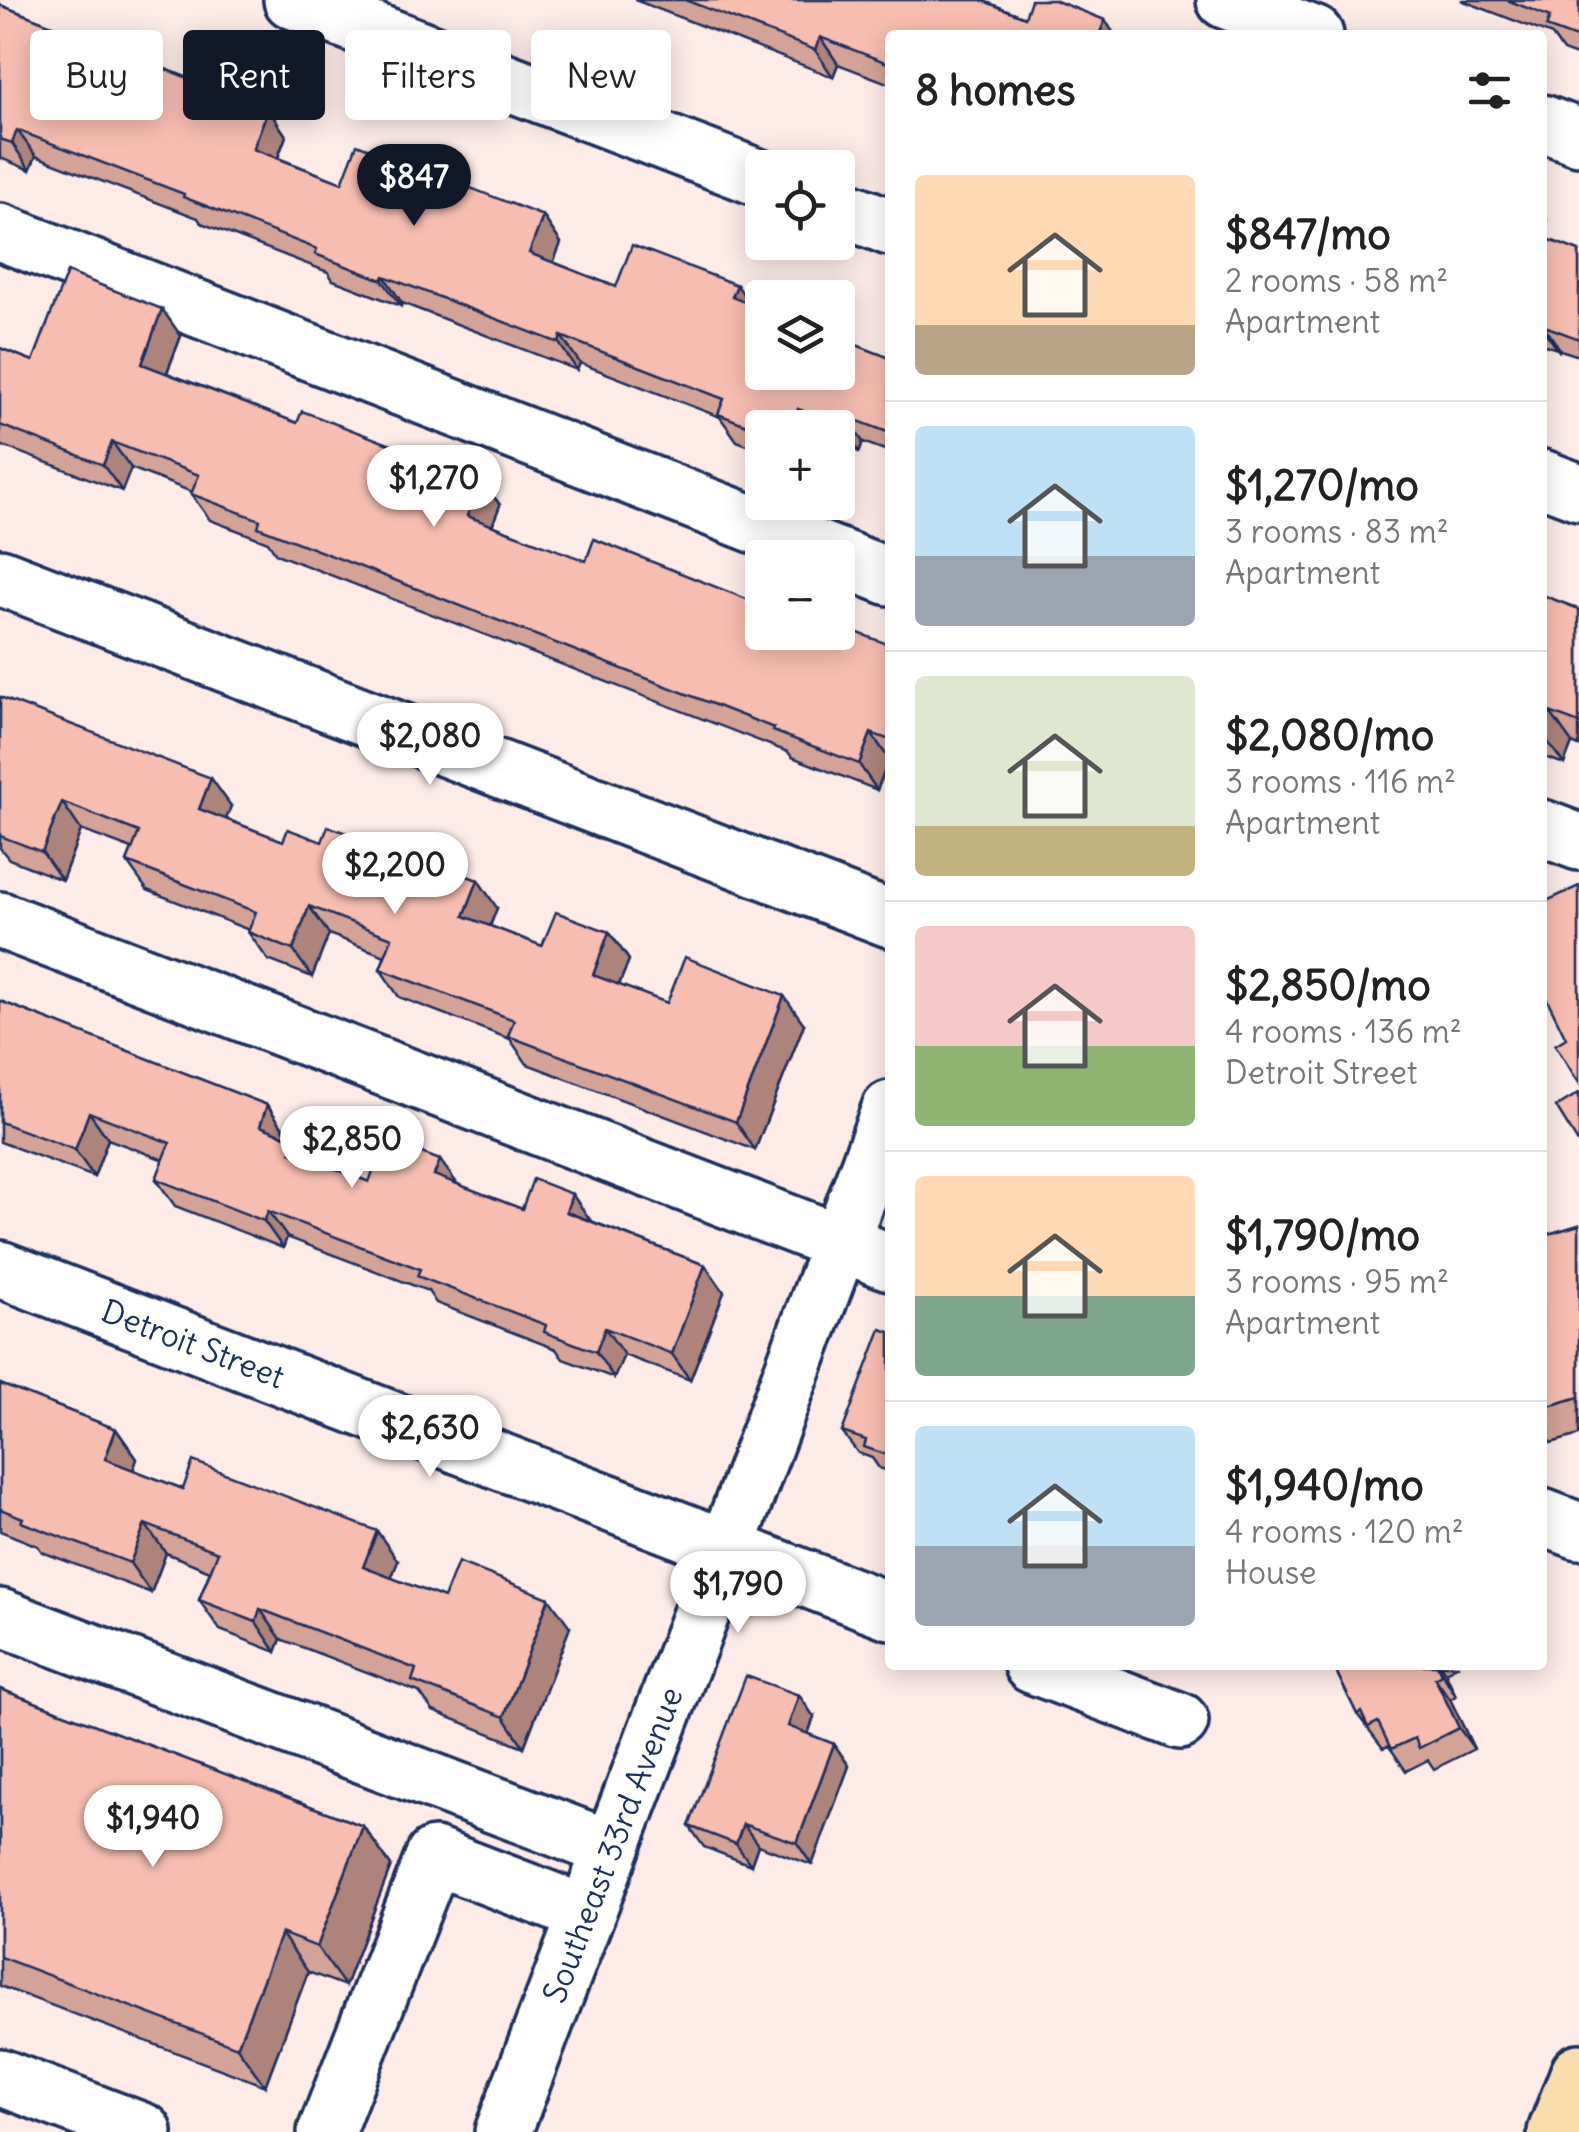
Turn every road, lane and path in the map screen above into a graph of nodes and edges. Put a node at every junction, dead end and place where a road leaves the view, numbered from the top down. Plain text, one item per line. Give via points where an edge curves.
1 (292, 0) edge
2 (1225, 0) edge
3 (1303, 30) edge
4 (1547, 125) edge
5 (1579, 137) edge
6 (745, 173) edge
7 (855, 214) edge
8 (885, 225) edge
9 (0, 232) edge
10 (1547, 480) edge
11 (1579, 492) edge
12 (885, 574) edge
13 (0, 577) edge
14 (1547, 830) edge
15 (1579, 842) edge
16 (885, 917) edge
17 (0, 920) edge
18 (885, 1122) edge
19 (840, 1243) junction
20 (885, 1260) edge
21 (0, 1269) edge
22 (1547, 1519) edge
23 (1579, 1531) edge
24 (726, 1549) junction
25 (885, 1609) edge
26 (0, 1617) edge
27 (1045, 1670) edge
28 (1180, 1721) dead end
29 (611, 1848) junction
30 (586, 1914) junction
31 (1579, 2072) edge
32 (0, 2077) edge
33 (90, 2122) edge
34 (144, 2132) edge
35 (326, 2132) edge
36 (503, 2132) edge
37 (1556, 2132) edge

1 - 6 street
2 - 3 street
4 - 5 street
7 - 8 street
9 - 12 street
10 - 11 street
13 - 16 street
14 - 15 street
17 - 19 street
18 - 19 street, Southeast 33rd Avenue
19 - 20 street
19 - 24 street, Southeast 33rd Avenue
21 - 24 street, Detroit Street
22 - 23 street
24 - 25 street, Detroit Street
24 - 29 street, Southeast 33rd Avenue
26 - 29 street
27 - 28 street
29 - 30 street, Southeast 33rd Avenue
30 - 35 street via 434,1856
30 - 36 street, Southeast 33rd Avenue
31 - 37 main road
32 - 33 street
33 - 34 street

